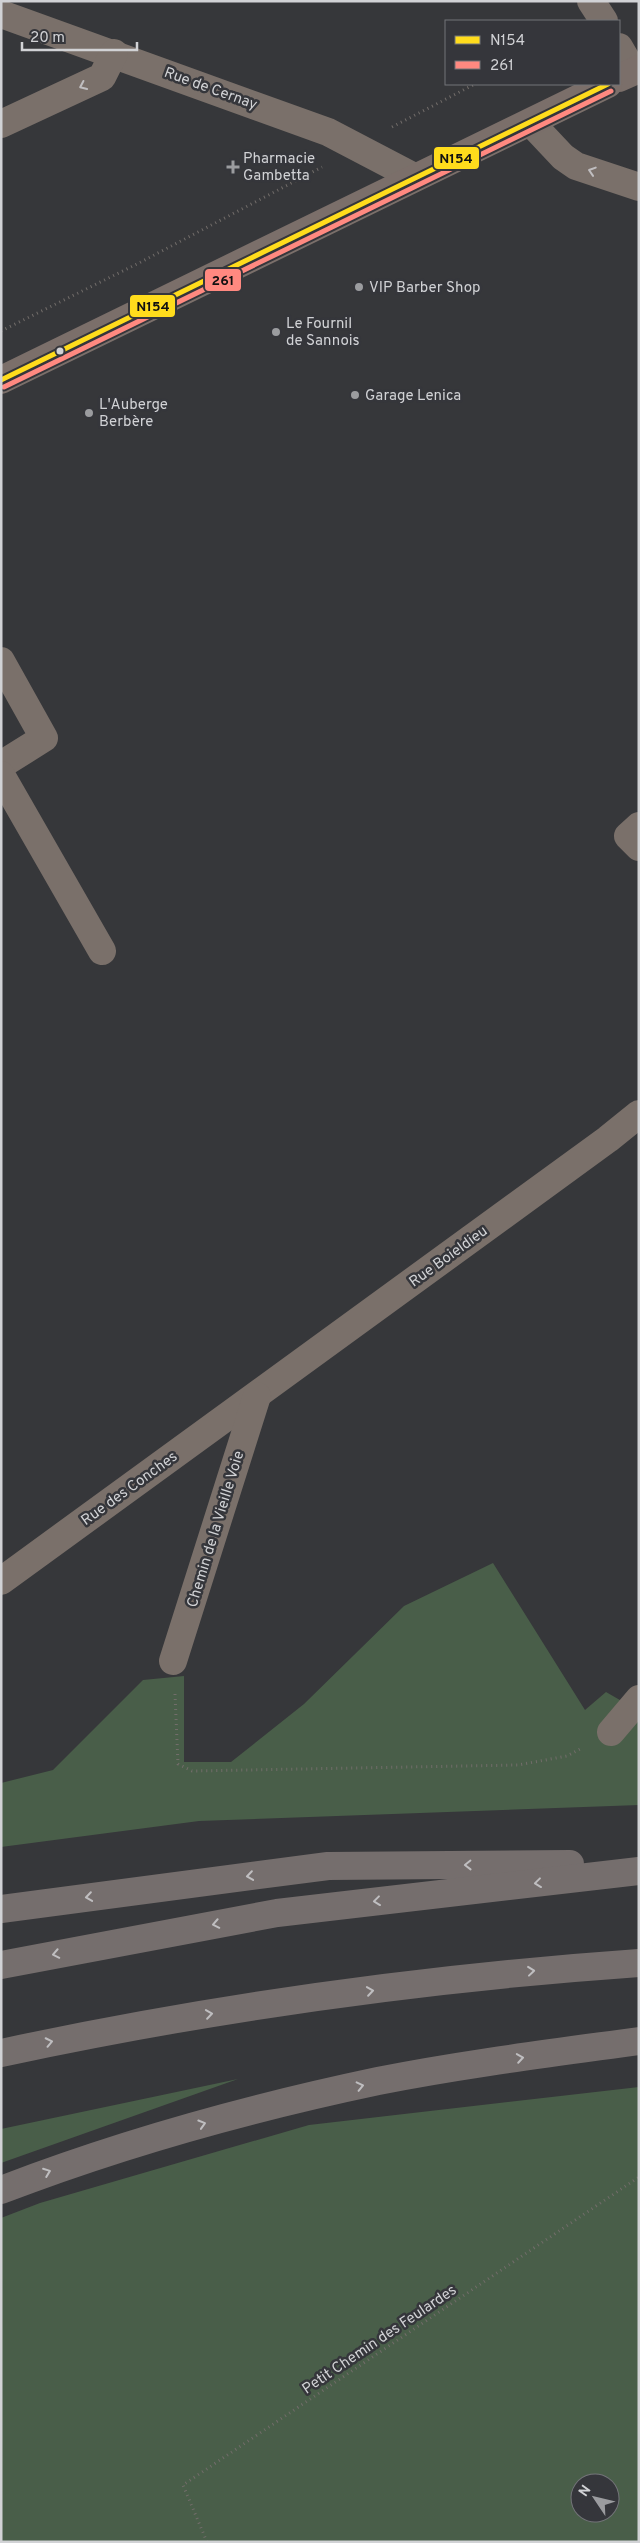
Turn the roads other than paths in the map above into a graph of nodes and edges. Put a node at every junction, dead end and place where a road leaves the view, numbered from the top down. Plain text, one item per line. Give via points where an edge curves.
1 (591, 1) edge
2 (1, 14) edge
3 (603, 20) edge
4 (620, 49) edge
5 (114, 53) junction
6 (630, 73) edge
7 (606, 85) edge
8 (531, 123) junction
9 (1, 124) edge
10 (414, 177) junction
11 (639, 187) edge
12 (1, 380) edge
13 (1, 660) edge
14 (1, 765) edge
15 (1, 775) edge
16 (639, 826) edge
17 (639, 847) edge
18 (102, 951) dead end
19 (639, 1114) edge
20 (257, 1396) junction
21 (1, 1581) edge
22 (173, 1661) road end
23 (639, 1699) edge
24 (611, 1732) road end
25 (639, 1863) edge
26 (639, 1871) edge
27 (1, 1909) edge
28 (639, 1963) edge
29 (1, 1965) edge
30 (639, 2042) edge
31 (1, 2053) edge
32 (1, 2190) edge

1 - 3 street
2 - 5 street, Rue de Cernay
4 - 6 street
5 -> 9 street via 102,78
5 - 10 street, Rue de Cernay via 328,132
7 - 8 main road
8 - 10 main road
11 -> 8 street via 576,166
10 - 12 main road
13 - 14 street via 44,738
15 - 18 street
16 - 17 street via 628,836
19 - 20 street, Rue Boieldieu
20 - 21 street, Rue des Conches
20 - 22 street, Chemin de la Vieille Voie
23 - 24 street
25 -> 27 highway via 328,1866
26 -> 29 highway via 277,1913
31 -> 28 highway via 124,2026 400,1986 538,1970
32 -> 30 highway via 68,2164 222,2118 378,2081

